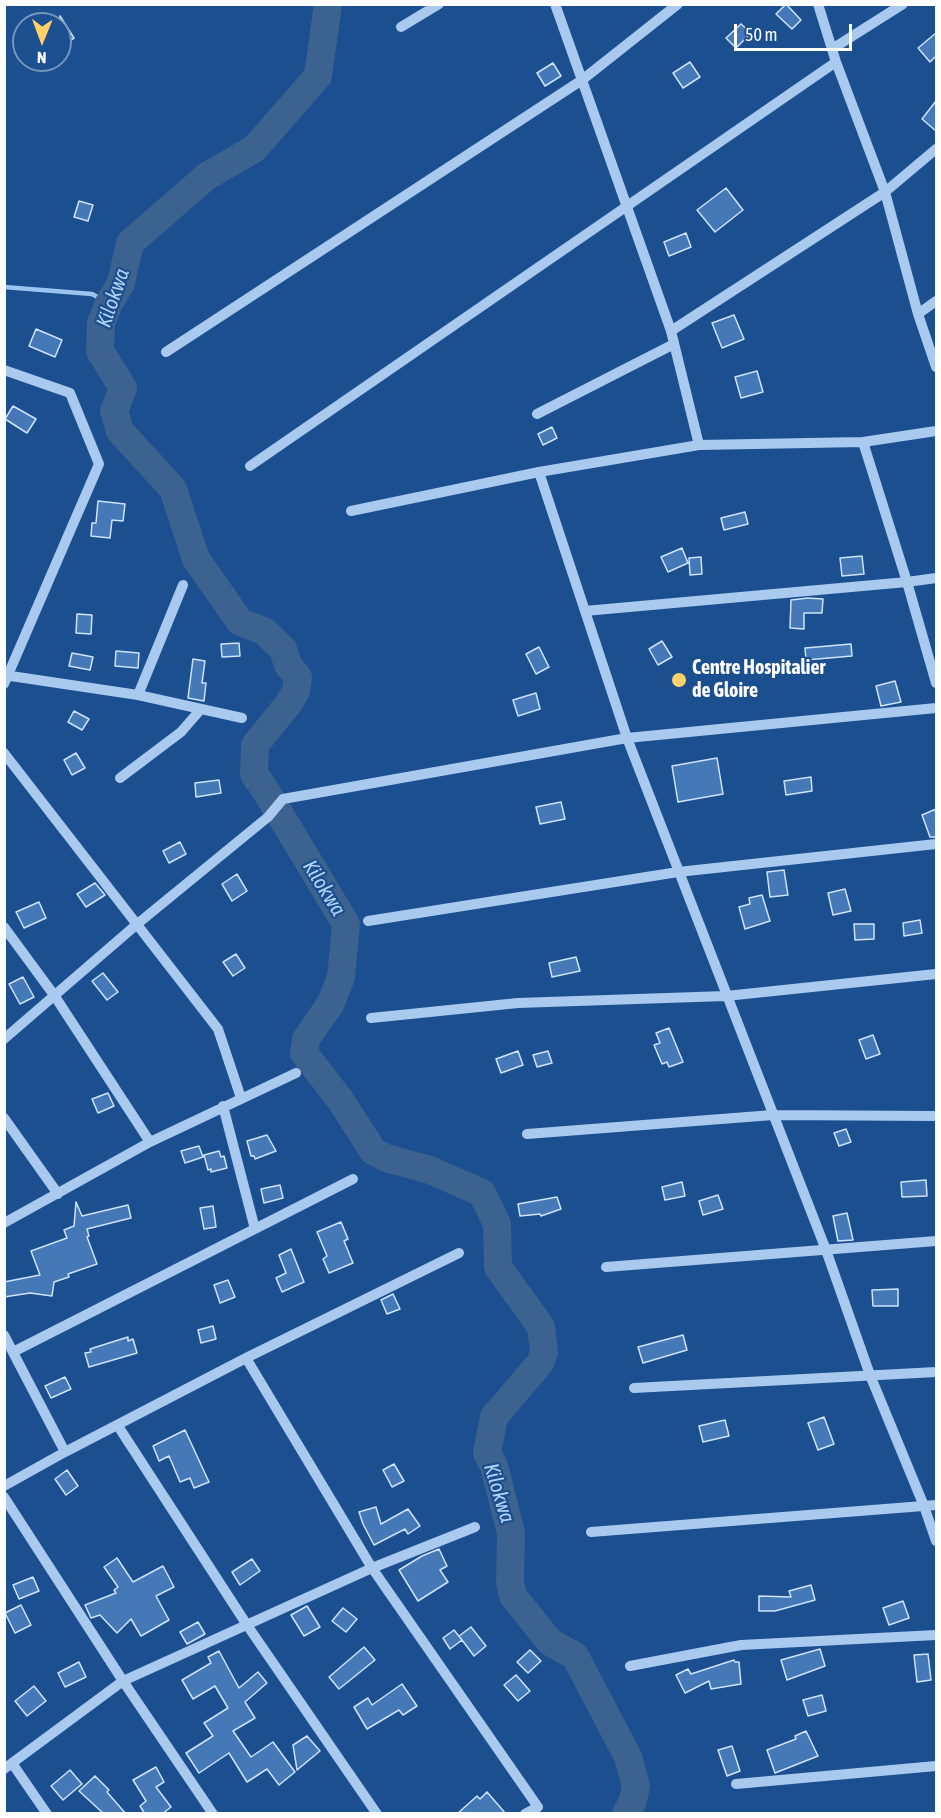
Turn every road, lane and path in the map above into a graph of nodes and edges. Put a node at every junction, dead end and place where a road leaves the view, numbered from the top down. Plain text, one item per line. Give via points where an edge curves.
1 (439, 4) edge
2 (555, 4) edge
3 (678, 4) edge
4 (818, 4) edge
5 (903, 4) edge
6 (401, 27) dead end
7 (832, 49) junction
8 (836, 62) junction
9 (582, 80) junction
10 (936, 149) edge
11 (885, 192) junction
12 (627, 208) junction
13 (936, 301) edge
14 (918, 314) junction
15 (671, 331) junction
16 (674, 344) junction
17 (166, 352) dead end
18 (936, 367) edge
19 (4, 370) edge
20 (537, 414) dead end
21 (936, 431) edge
22 (863, 442) junction
23 (699, 445) junction
24 (250, 466) dead end
25 (539, 472) junction
26 (351, 511) dead end
27 (936, 578) edge
28 (908, 582) junction
29 (183, 585) dead end
30 (585, 611) junction
31 (6, 679) edge
32 (936, 683) edge
33 (138, 695) junction
34 (936, 708) edge
35 (201, 709) junction
36 (242, 718) dead end
37 (627, 738) junction
38 (4, 753) edge
39 (120, 778) dead end
40 (936, 844) edge
41 (678, 872) junction
42 (369, 921) dead end
43 (136, 925) junction
44 (4, 927) edge
45 (936, 974) edge
46 (54, 995) junction
47 (726, 996) junction
48 (371, 1018) dead end
49 (4, 1039) edge
50 (296, 1073) dead end
51 (241, 1098) junction
52 (223, 1106) junction
53 (773, 1115) junction
54 (936, 1116) edge
55 (4, 1118) edge
56 (527, 1134) dead end
57 (150, 1142) junction
58 (353, 1179) dead end
59 (58, 1194) junction
60 (4, 1223) edge
61 (255, 1229) junction
62 (936, 1241) edge
63 (826, 1250) junction
64 (459, 1252) dead end
65 (606, 1267) dead end
66 (4, 1335) edge
67 (13, 1352) junction
68 (246, 1358) junction
69 (936, 1372) edge
70 (870, 1375) junction
71 (634, 1388) dead end
72 (118, 1426) junction
73 (66, 1452) junction
74 (4, 1486) edge
75 (4, 1497) edge
76 (936, 1505) edge
77 (924, 1506) junction
78 (475, 1527) dead end
79 (591, 1532) dead end
80 (936, 1541) edge
81 (372, 1568) junction
82 (247, 1625) junction
83 (936, 1635) edge
84 (630, 1666) dead end
85 (123, 1681) junction
86 (8, 1766) edge
87 (936, 1766) edge
88 (736, 1784) dead end
89 (47, 1814) edge
90 (213, 1814) edge
91 (377, 1814) edge
92 (525, 1814) edge

1 - 6 street
2 - 9 street
3 - 9 street
4 - 7 street
5 - 7 street
7 - 8 street
8 - 11 street
8 - 12 street
9 - 12 street
9 - 17 street
10 - 11 street
11 - 14 street
11 - 15 street
12 - 15 street
12 - 24 street
13 - 14 street
14 - 18 street
15 - 16 street
16 - 20 street
16 - 23 street
19 - 31 street via 70,393 99,464
21 - 22 street
22 - 23 street
22 - 28 street
23 - 25 street
25 - 26 street
25 - 30 street
27 - 28 street
28 - 30 street
28 - 32 street
29 - 33 street
30 - 37 street
31 - 33 street
33 - 35 street
34 - 37 street
35 - 36 street
35 - 39 street via 181,732
37 - 41 street
37 - 43 street via 283,799 268,817
38 - 43 street
40 - 41 street
41 - 42 street
41 - 47 street
43 - 46 street
43 - 51 street via 218,1029
44 - 46 street
45 - 47 street
46 - 49 street
46 - 57 street
47 - 48 street via 518,1003
47 - 53 street
50 - 51 street
51 - 52 street
52 - 57 street
52 - 61 street
53 - 54 street
53 - 56 street
53 - 63 street
55 - 59 street
57 - 59 street
58 - 61 street
59 - 60 street
61 - 67 street
62 - 63 street
63 - 65 street
63 - 70 street
64 - 68 street
66 - 67 street
67 - 73 street
68 - 72 street
68 - 81 street
69 - 70 street
70 - 71 street
70 - 77 street
72 - 73 street
72 - 82 street
73 - 74 street
75 - 85 street
76 - 77 street
77 - 79 street
77 - 80 street
78 - 81 street
81 - 82 street
81 - 92 street via 538,1807
82 - 85 street
82 - 91 street
83 - 84 street via 741,1645
85 - 86 street
85 - 90 street
86 - 89 street
87 - 88 street

